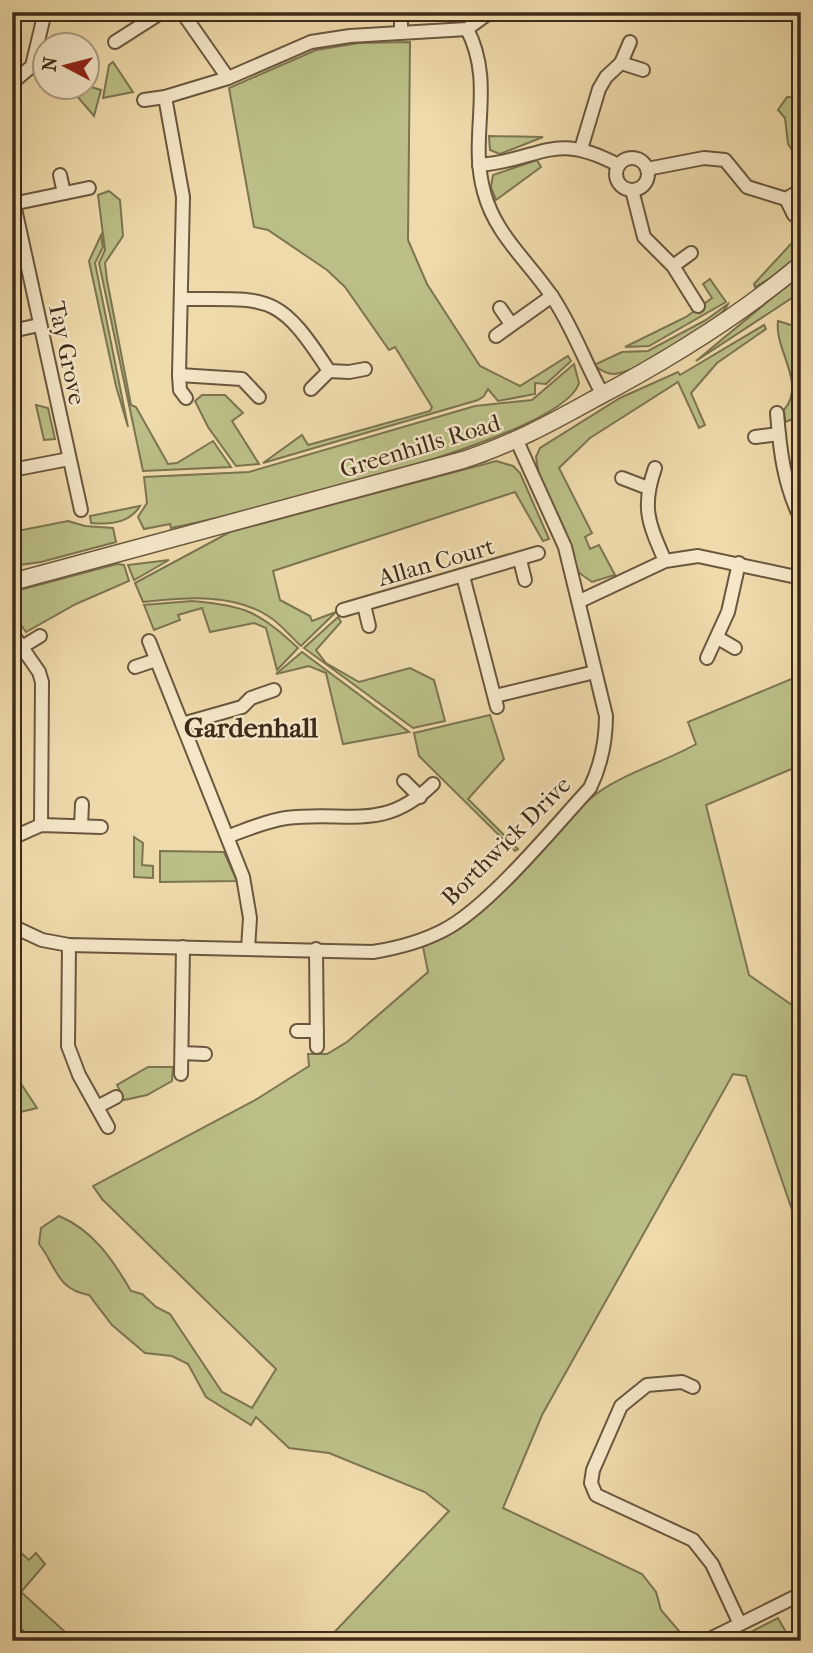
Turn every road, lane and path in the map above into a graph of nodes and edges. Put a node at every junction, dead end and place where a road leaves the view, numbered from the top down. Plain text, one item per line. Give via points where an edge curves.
1 (45, 12) edge
2 (162, 12) edge
3 (182, 12) edge
4 (401, 12) edge
5 (490, 12) edge
6 (467, 29) junction
7 (401, 33) junction
8 (115, 42) dead end
9 (630, 42) dead end
10 (621, 62) junction
11 (643, 70) dead end
12 (228, 78) junction
13 (12, 83) edge
14 (165, 97) junction
15 (144, 100) dead end
16 (581, 149) junction
17 (479, 165) junction
18 (618, 165) junction
19 (647, 169) junction
20 (61, 175) dead end
21 (89, 188) dead end
22 (632, 190) junction
23 (801, 190) edge
24 (64, 193) junction
25 (786, 200) junction
26 (13, 204) edge
27 (794, 215) dead end
28 (691, 253) dead end
29 (801, 264) edge
30 (673, 266) junction
31 (552, 296) junction
32 (181, 299) junction
33 (698, 306) dead end
34 (500, 308) dead end
35 (511, 324) junction
36 (39, 325) junction
37 (12, 331) edge
38 (496, 336) dead end
39 (365, 369) dead end
40 (329, 371) junction
41 (179, 376) junction
42 (311, 389) dead end
43 (603, 395) junction
44 (259, 397) dead end
45 (186, 398) dead end
46 (777, 413) dead end
47 (779, 434) junction
48 (755, 437) dead end
49 (517, 441) junction
50 (69, 459) junction
51 (655, 468) dead end
52 (12, 470) edge
53 (622, 478) dead end
54 (648, 488) junction
55 (82, 510) dead end
56 (801, 519) edge
57 (538, 553) dead end
58 (520, 560) junction
59 (665, 561) junction
60 (739, 564) junction
61 (463, 576) junction
62 (801, 578) edge
63 (525, 580) dead end
64 (12, 582) edge
65 (580, 601) junction
66 (364, 605) junction
67 (343, 610) dead end
68 (369, 626) dead end
69 (12, 633) edge
70 (40, 636) dead end
71 (718, 638) junction
72 (149, 641) dead end
73 (22, 647) junction
74 (735, 648) dead end
75 (706, 658) dead end
76 (156, 660) junction
77 (135, 667) dead end
78 (595, 672) junction
79 (274, 690) dead end
80 (182, 724) junction
81 (404, 781) dead end
82 (433, 784) dead end
83 (420, 797) junction
84 (82, 804) dead end
85 (41, 825) junction
86 (82, 826) junction
87 (101, 827) dead end
88 (229, 836) junction
89 (12, 838) edge
90 (12, 926) edge
91 (69, 946) junction
92 (183, 947) junction
93 (248, 949) junction
94 (316, 949) junction
95 (297, 1031) dead end
96 (317, 1031) junction
97 (317, 1047) dead end
98 (182, 1053) junction
99 (205, 1054) dead end
100 (181, 1074) dead end
101 (116, 1097) dead end
102 (97, 1107) junction
103 (108, 1127) dead end
104 (693, 1387) dead end
105 (801, 1594) edge
106 (739, 1622) junction
107 (706, 1641) edge

1 - 13 street via 32,66
2 - 8 street
3 - 12 street
4 - 7 street
5 - 6 street
6 - 7 street
6 - 17 street via 483,87
7 - 12 street via 311,43
9 - 10 street
10 - 11 street
10 - 16 street via 600,89
12 - 14 street
14 - 15 street
14 - 32 street via 183,197
16 - 17 street via 541,149
16 - 18 street
17 - 31 street via 488,207 502,235
18 - 19 street via 636,159
18 - 22 street via 618,182
19 - 22 street via 646,181
19 - 25 street via 704,158 725,160 747,187
20 - 24 street
21 - 24 street
22 - 30 street via 644,237
23 - 25 street
24 - 26 street
25 - 27 street
26 - 36 street, Tay Grove
28 - 30 street
29 - 43 street, Greenhills Road via 703,338
30 - 33 street
31 - 35 street
31 - 43 street
32 - 40 street via 268,302 297,325
32 - 41 street
34 - 35 street
35 - 38 street
36 - 37 street
36 - 50 street, Tay Grove
39 - 40 street
40 - 42 street
41 - 44 street via 242,379
41 - 45 street
43 - 49 street, Greenhills Road
46 - 47 street
47 - 48 street
47 - 56 street via 788,490
49 - 64 street, Greenhills Road via 463,460
49 - 65 street, Borthwick Drive via 565,547
50 - 52 street
50 - 55 street, Tay Grove
51 - 54 street
53 - 54 street
54 - 59 street via 648,521
57 - 58 street, Allan Court
58 - 61 street, Allan Court
58 - 63 street, Allan Court
59 - 60 street via 698,556
59 - 65 street
60 - 62 street
60 - 71 street
61 - 66 street, Allan Court
61 - 78 street via 496,701
65 - 78 street, Borthwick Drive
66 - 67 street, Allan Court
66 - 68 street, Allan Court
69 - 73 street
70 - 73 street
71 - 74 street
71 - 75 street
72 - 76 street
73 - 85 street via 42,682
76 - 77 street
76 - 80 street
78 - 94 street, Borthwick Drive via 606,733 590,788 486,897 446,929 404,947 373,952
79 - 80 street via 251,698 242,707
80 - 88 street
81 - 83 street
82 - 83 street
83 - 88 street via 388,815 289,818
84 - 86 street
85 - 86 street
85 - 89 street
86 - 87 street
88 - 93 street via 247,895
90 - 91 street, Borthwick Drive
91 - 92 street, Borthwick Drive
91 - 102 street via 68,1046
92 - 93 street, Borthwick Drive
92 - 98 street
93 - 94 street, Borthwick Drive
94 - 96 street
95 - 96 street
96 - 97 street
98 - 99 street
98 - 100 street
101 - 102 street
102 - 103 street
104 - 106 street via 682,1382 647,1385 621,1406 591,1483 596,1495 693,1539 712,1564
105 - 106 street
106 - 107 street

